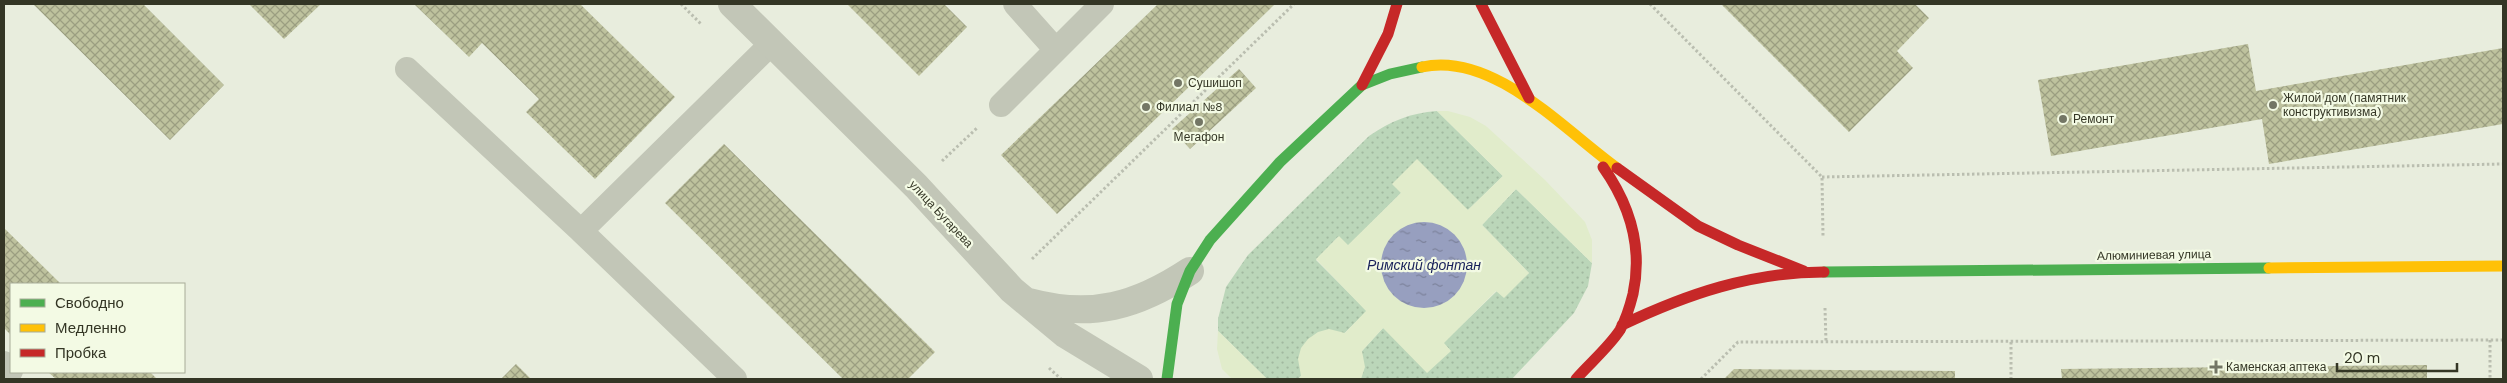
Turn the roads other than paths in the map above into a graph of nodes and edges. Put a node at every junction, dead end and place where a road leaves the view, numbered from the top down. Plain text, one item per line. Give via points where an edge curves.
1 (732, 4) edge
2 (1015, 4) edge
3 (1102, 4) edge
4 (1398, 4) edge
5 (1481, 4) edge
6 (772, 43) junction
7 (1056, 50) junction
8 (407, 69) dead end
9 (1362, 85) junction
10 (1530, 98) junction
11 (1001, 105) road end
12 (1586, 146) junction
13 (581, 230) junction
14 (2503, 266) edge
15 (1190, 271) junction
16 (1806, 272) junction
17 (1026, 301) junction
18 (1622, 325) junction
19 (735, 379) edge
20 (1139, 379) edge
21 (1167, 379) edge
22 (1576, 379) edge

1 - 6 street, улица Бугарева
2 - 7 lane
3 - 7 lane
4 - 9 main road via 1388,34
5 - 10 main road
6 - 13 lane
6 - 17 street, улица Бугарева
7 - 11 lane
8 - 13 lane
9 - 10 main road via 1390,74 1426,66 1459,67 1495,78
9 - 15 main road via 1280,162 1210,240
10 - 12 main road
12 - 16 main road via 1698,226
12 - 18 main road via 1616,182 1629,208 1636,234 1638,269
13 - 19 lane
14 - 16 main road, Алюминиевая улица
15 - 17 street, улица Бугарева via 1145,297 1101,310 1070,311
15 - 21 main road via 1177,304
16 - 18 main road, Алюминиевая улица via 1742,280 1711,288
17 - 20 street via 1065,334
18 - 22 main road

